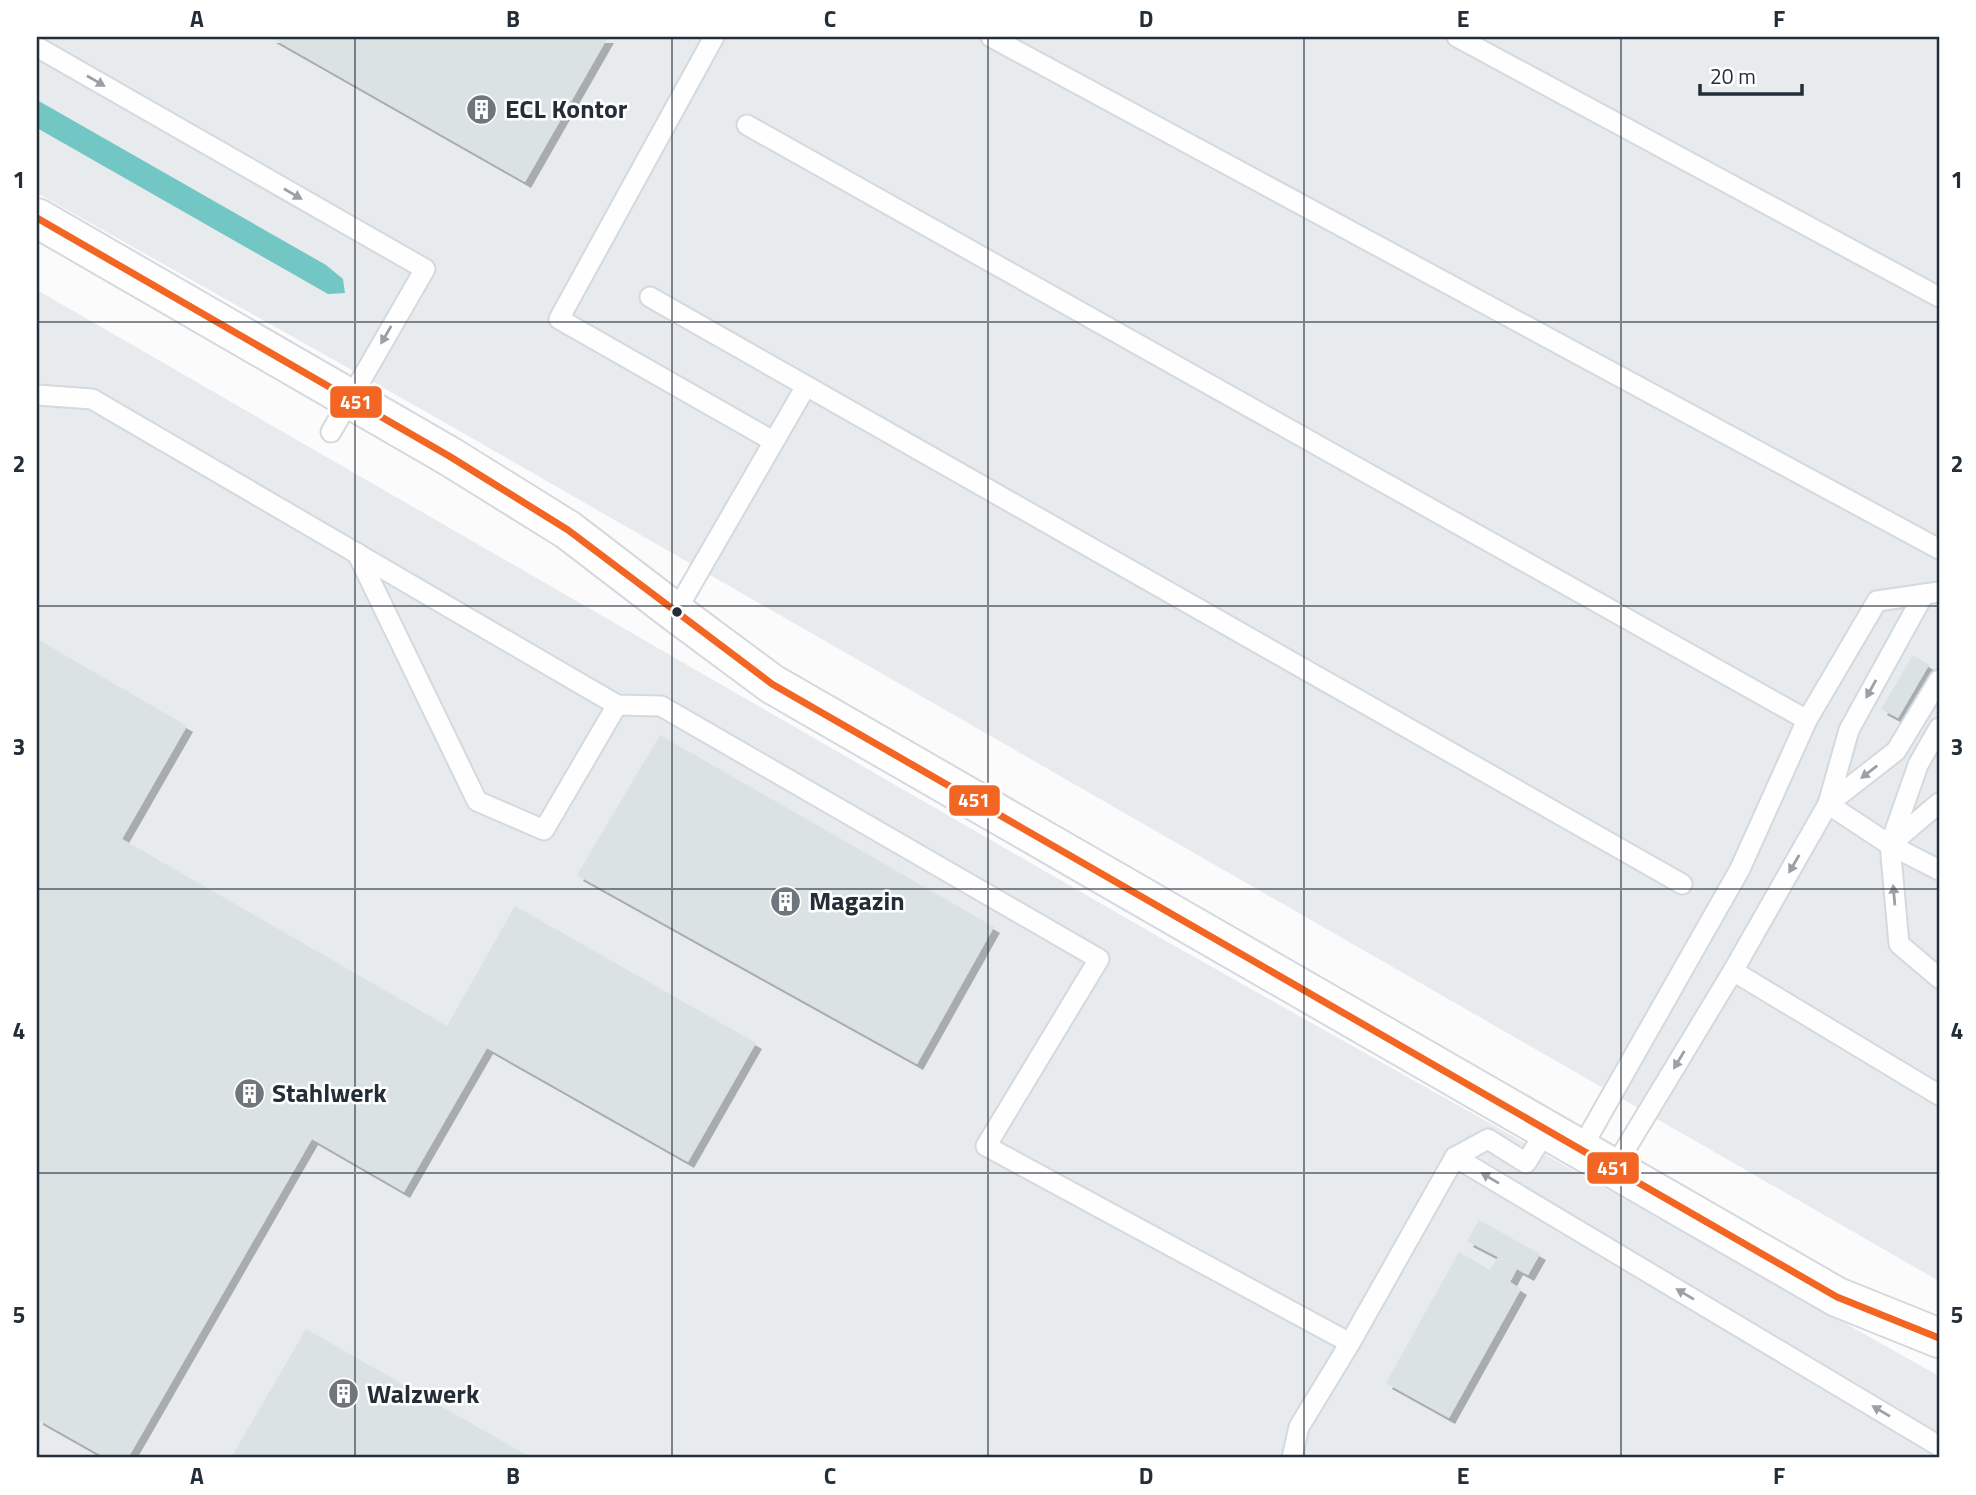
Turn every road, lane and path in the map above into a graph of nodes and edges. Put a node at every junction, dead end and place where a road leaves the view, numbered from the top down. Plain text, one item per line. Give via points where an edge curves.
1 (714, 37) edge
2 (991, 37) edge
3 (1457, 37) edge
4 (37, 47) edge
5 (747, 125) dead end
6 (37, 218) edge
7 (650, 297) dead end
8 (1939, 297) edge
9 (806, 386) junction
10 (37, 395) edge
11 (350, 399) junction
12 (331, 432) dead end
13 (773, 441) junction
14 (1939, 549) edge
15 (357, 553) junction
16 (1932, 593) edge
17 (672, 618) junction
18 (1939, 680) edge
19 (617, 705) junction
20 (1807, 720) junction
21 (1939, 728) edge
22 (1939, 803) edge
23 (1828, 804) junction
24 (1890, 845) junction
25 (1939, 870) edge
26 (1682, 884) dead end
27 (1733, 971) junction
28 (1939, 978) edge
29 (1939, 1095) edge
30 (1547, 1129) junction
31 (1581, 1149) junction
32 (1455, 1157) junction
33 (1614, 1168) junction
34 (1939, 1338) edge
35 (1350, 1343) junction
36 (1939, 1446) edge
37 (1292, 1458) edge

1 - 13 lane via 559,319
2 - 14 lane
3 - 8 lane
4 -> 11 lane via 425,269
5 - 20 lane
6 - 11 street
7 - 9 lane
9 - 13 lane
9 - 26 lane
10 - 15 lane via 92,399
11 - 12 lane
11 - 17 street via 568,530
13 - 17 lane
15 - 19 lane
15 - 19 lane via 477,801 544,830
16 - 20 lane via 1877,601
16 -> 23 lane via 1849,730
17 - 30 street via 772,684
18 -> 23 lane via 1896,751
19 - 35 lane via 661,706 1099,959 986,1146
20 - 31 lane via 1740,869
21 - 24 lane via 1918,765
22 - 24 lane
23 - 24 lane
23 -> 27 lane
24 - 25 lane
28 -> 24 lane via 1899,944
27 - 29 lane
27 -> 33 lane
30 - 31 street
30 - 32 lane via 1526,1163 1488,1139
31 - 33 street
32 - 35 lane
36 -> 32 lane
33 - 34 street via 1837,1297
35 - 37 lane via 1298,1427

